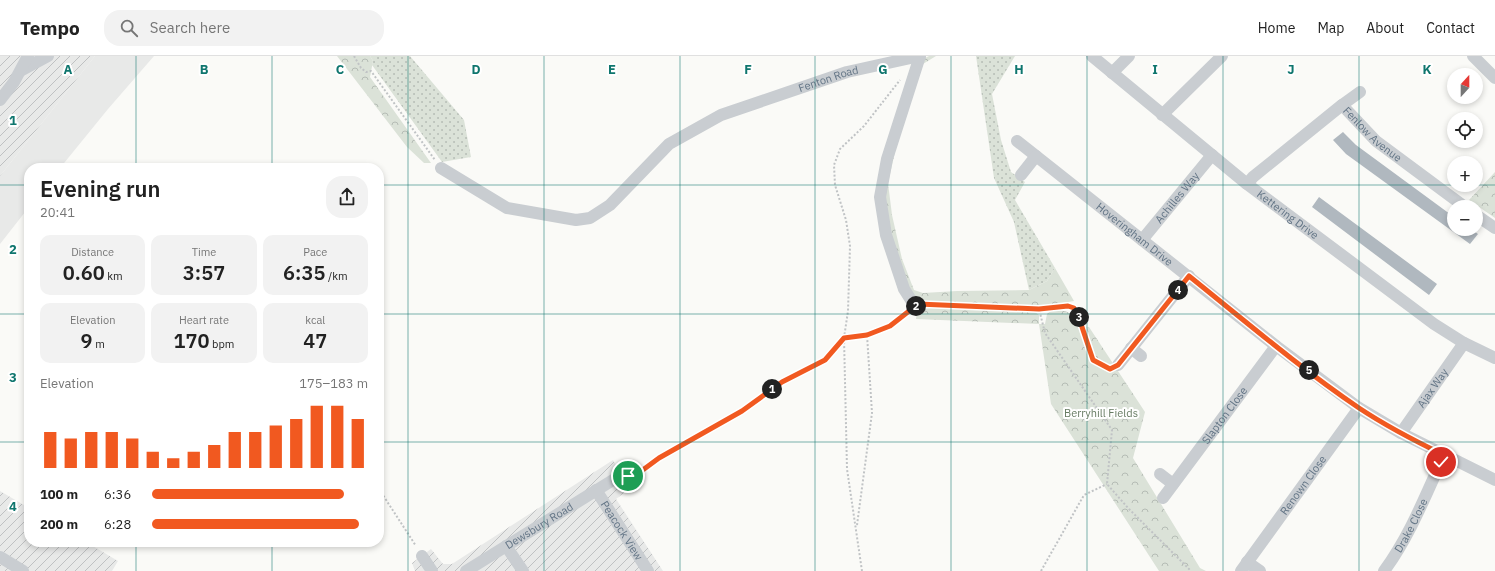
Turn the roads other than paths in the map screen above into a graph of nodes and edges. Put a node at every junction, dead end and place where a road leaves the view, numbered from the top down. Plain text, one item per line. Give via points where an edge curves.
1 (28, 56) edge
2 (48, 56) edge
3 (920, 56) edge
4 (1092, 56) edge
5 (1129, 56) edge
6 (1222, 56) edge
7 (1472, 56) edge
8 (21, 71) junction
9 (1112, 73) junction
10 (1495, 78) edge
11 (1360, 92) dead end
12 (0, 100) edge
13 (1342, 104) junction
14 (1162, 116) junction
15 (1017, 141) dead end
16 (1036, 156) junction
17 (1212, 156) junction
18 (441, 168) road end
19 (1021, 175) dead end
20 (1247, 184) junction
21 (1456, 200) edge
22 (1483, 220) edge
23 (1495, 228) edge
24 (1142, 240) junction
25 (1189, 276) junction
26 (918, 304) road end
27 (1464, 343) junction
28 (1276, 346) junction
29 (1131, 348) junction
30 (1141, 356) dead end
31 (1495, 358) edge
32 (1118, 365) road end
33 (1359, 408) junction
34 (1401, 433) junction
35 (1444, 455) junction
36 (1160, 474) dead end
37 (613, 480) road end
38 (1495, 480) edge
39 (1173, 484) junction
40 (596, 490) junction
41 (1163, 498) dead end
42 (506, 546) junction
43 (422, 556) road end
44 (0, 557) edge
45 (1244, 567) edge
46 (23, 571) edge
47 (432, 571) edge
48 (466, 571) edge
49 (523, 571) edge
50 (648, 571) edge
51 (1260, 571) edge
52 (1384, 571) edge

1 - 8 street
2 - 8 street
3 - 18 street, Fenton Road via 847,72 721,115 669,144 610,205 590,218 576,220 507,208
3 - 26 street via 890,146 880,197 886,235 904,289 911,300
4 - 9 street, Kettering Drive
5 - 9 street
6 - 14 street
7 - 10 street
8 - 12 street
9 - 14 street, Kettering Drive
11 - 13 street
13 - 20 street, Fenlow Avenue via 1252,177
13 - 21 street, Fenlow Avenue via 1376,141
14 - 17 street, Kettering Drive
15 - 16 street, Hoveringham Drive
16 - 19 street
16 - 24 street, Hoveringham Drive
17 - 20 street, Kettering Drive
17 - 24 street, Achilles Way
20 - 27 street, Kettering Drive via 1434,324
22 - 23 street
24 - 25 street, Hoveringham Drive
25 - 28 street, Hoveringham Drive
25 - 29 street
27 - 31 street, Kettering Drive
27 - 34 street, Ajax Way
28 - 33 street, Hoveringham Drive
28 - 39 street, Slapton Close
29 - 30 street
29 - 32 street
33 - 34 street, Hoveringham Drive
33 - 45 street, Renown Close
34 - 35 street, Hoveringham Drive
35 - 38 street, Hoveringham Drive
35 - 52 street, Drake Close via 1411,526
36 - 39 street
37 - 40 street, Dewsbury Road
39 - 41 street, Slapton Close
40 - 42 street, Dewsbury Road
40 - 50 street, Peacock View
42 - 48 street, Dewsbury Road
42 - 49 street
43 - 47 street
44 - 46 street
45 - 51 street, Renown Close

